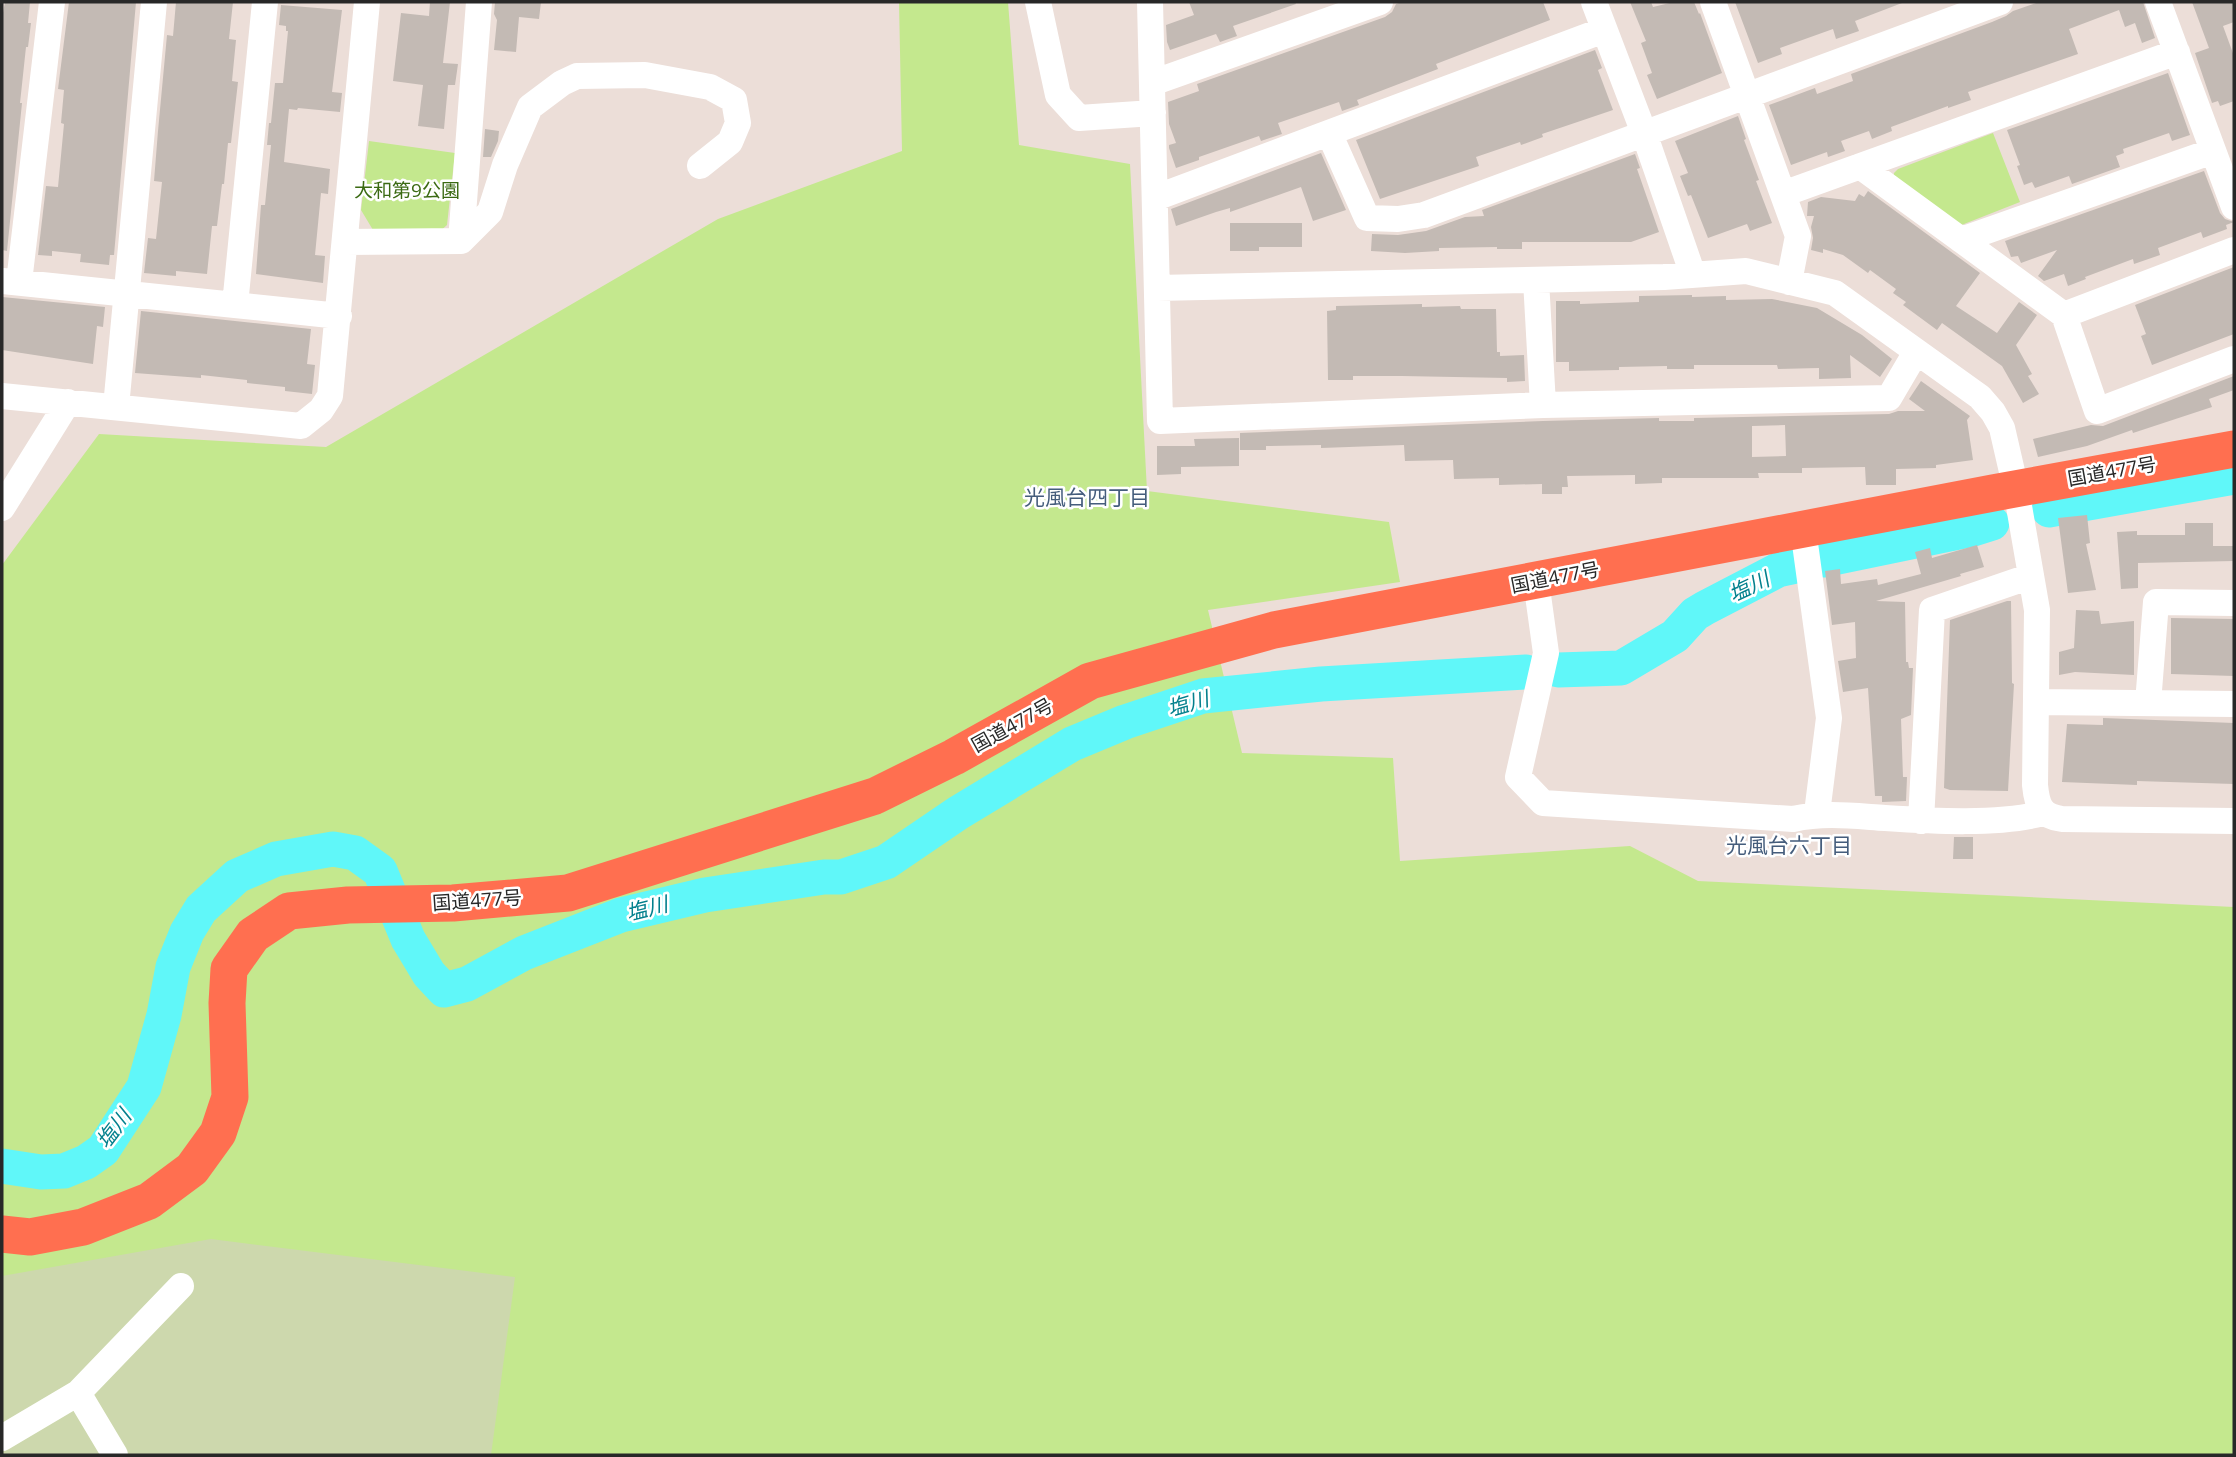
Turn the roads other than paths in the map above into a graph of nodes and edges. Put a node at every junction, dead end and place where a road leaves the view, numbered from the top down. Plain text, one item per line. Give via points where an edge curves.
1 (51, 2) edge
2 (154, 2) edge
3 (265, 2) edge
4 (367, 2) edge
5 (479, 2) edge
6 (1038, 2) edge
7 (1150, 2) edge
8 (1380, 2) edge
9 (1594, 2) edge
10 (1713, 2) edge
11 (2000, 2) edge
12 (2158, 2) edge
13 (1604, 30) junction
14 (2177, 52) junction
15 (1152, 83) junction
16 (1747, 95) junction
17 (1153, 113) junction
18 (1644, 133) junction
19 (1329, 135) junction
20 (2214, 151) junction
21 (700, 166) dead end
22 (1860, 166) junction
23 (1783, 194) junction
24 (1155, 198) junction
25 (2234, 207) edge
26 (1961, 240) junction
27 (461, 241) junction
28 (345, 242) junction
29 (2234, 250) edge
30 (1693, 275) junction
31 (1536, 280) junction
32 (10, 281) edge
33 (1789, 282) junction
34 (1157, 288) junction
35 (125, 294) junction
36 (235, 305) junction
37 (2064, 315) junction
38 (339, 316) junction
39 (1916, 352) junction
40 (2234, 359) edge
41 (2, 396) edge
42 (68, 402) junction
43 (1543, 405) junction
44 (117, 407) junction
45 (2234, 449) edge
46 (2016, 489) junction
47 (2, 508) edge
48 (1803, 529) junction
49 (2031, 576) junction
50 (1536, 581) junction
51 (2234, 603) edge
52 (2036, 702) junction
53 (2148, 703) junction
54 (2234, 704) edge
55 (1817, 813) junction
56 (2043, 813) junction
57 (1921, 821) junction
58 (2234, 821) edge
59 (2, 1234) edge
60 (181, 1286) dead end
61 (78, 1393) junction
62 (2, 1438) edge
63 (115, 1455) edge

1 - 32 street
2 - 35 street
3 - 36 street
4 - 28 street
5 - 27 street
6 - 17 street via 1058,95 1079,118
7 - 15 street
8 - 15 street
9 - 13 street
10 - 16 street
11 - 16 street
12 - 14 street
13 - 18 street
13 - 19 street
14 - 20 street
14 - 22 street
15 - 17 street
16 - 18 street
16 - 23 street
17 - 24 street
18 - 19 street via 1424,215 1398,219 1367,218
18 - 30 street
19 - 24 street
20 - 25 street
20 - 26 street
21 - 27 street via 730,142 738,122 734,100 710,87 645,75 577,76 530,107 490,212
22 - 23 street
22 - 26 street
23 - 33 street via 1798,236
24 - 34 street
26 - 37 street
27 - 28 street
28 - 38 street
29 - 37 street
30 - 31 street
30 - 33 street via 1746,271
31 - 34 street
31 - 43 street
32 - 35 street
33 - 39 street via 1835,293
34 - 43 street via 1160,421
35 - 36 street
35 - 44 street
36 - 38 street
37 - 40 street via 2097,411
38 - 44 street via 330,396 301,426
39 - 43 street via 1889,398
39 - 46 street via 1980,397 1993,412 2002,428
41 - 42 street
42 - 44 street
42 - 47 street
45 - 46 highway, 国道477号
46 - 48 highway, 国道477号
46 - 49 street
48 - 50 highway, 国道477号
48 - 55 street via 1829,718
49 - 52 street via 2037,610
49 - 57 street via 1932,610
50 - 55 street via 1546,653 1518,777 1543,803 1793,819
50 - 59 highway, 国道477号 via 1274,630 1090,681 875,796 568,893 289,911 253,936 229,969 230,1097 218,1133 192,1169 149,1201 83,1227 30,1237
51 - 53 street via 2156,602
52 - 53 street
52 - 56 street via 2036,800
53 - 54 street
55 - 57 street
56 - 57 street via 2025,818
56 - 58 street via 2062,819
60 - 61 street
61 - 62 street
61 - 63 street

